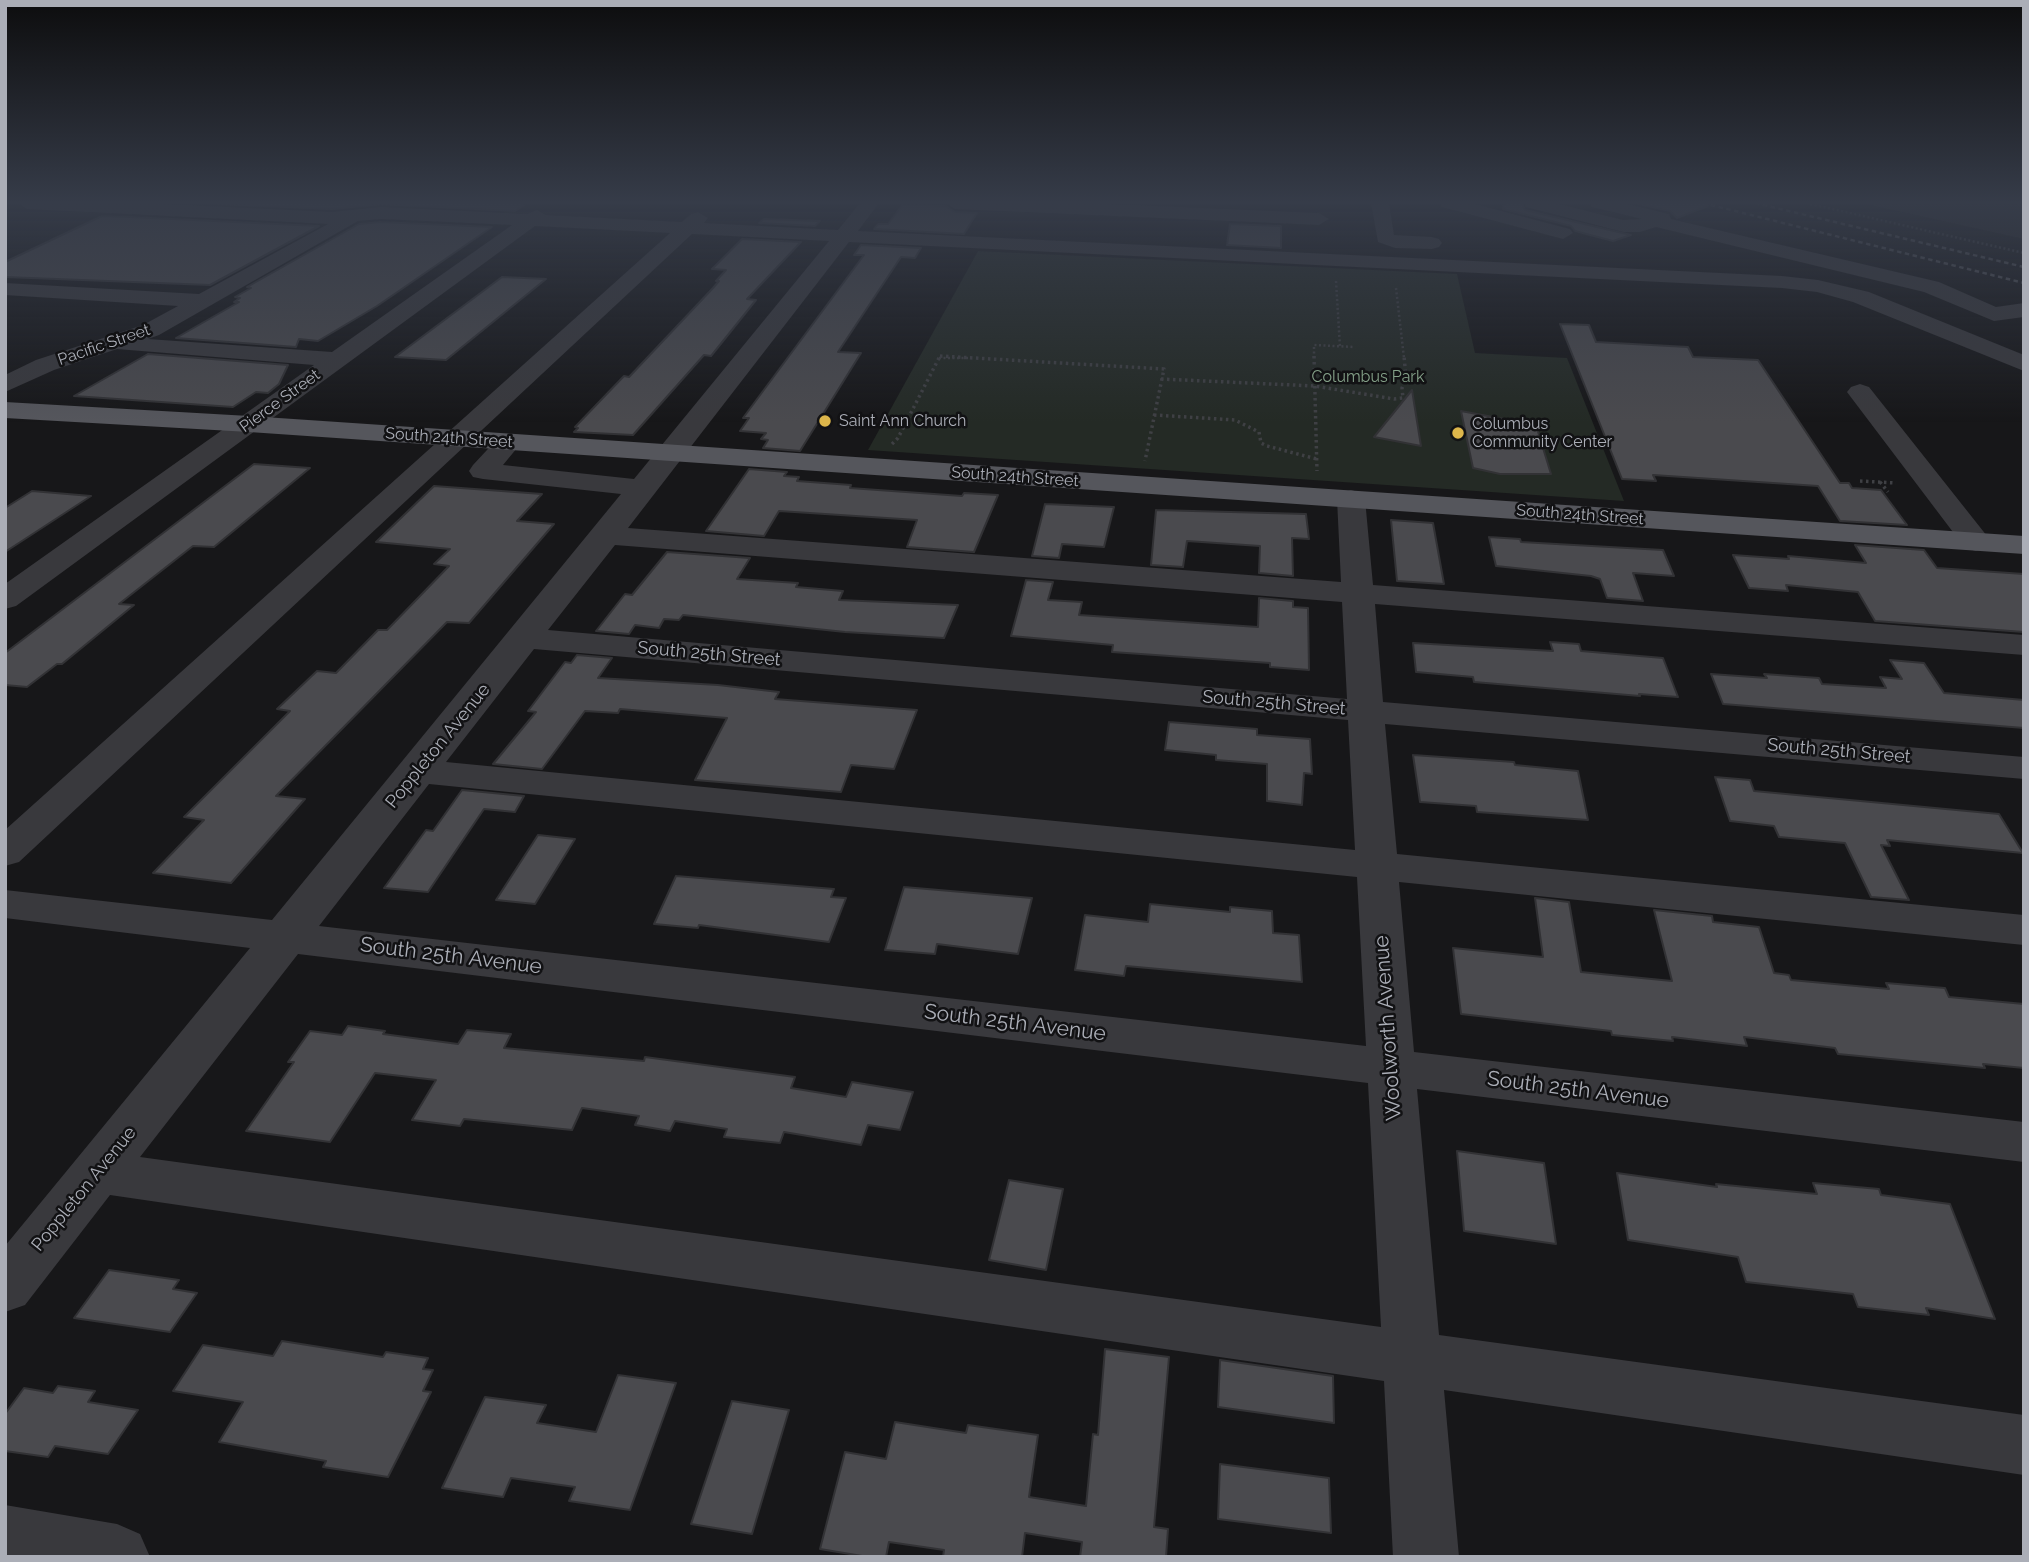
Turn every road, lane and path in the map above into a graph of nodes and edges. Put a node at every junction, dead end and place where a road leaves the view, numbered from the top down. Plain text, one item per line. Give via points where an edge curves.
1 (247, 276) edge
2 (455, 276) edge
3 (636, 276) edge
4 (812, 276) edge
5 (1335, 276) edge
6 (1745, 276) edge
7 (1878, 276) edge
8 (1396, 288) dead end
9 (5, 289) edge
10 (1940, 291) junction
11 (2003, 292) edge
12 (203, 301) junction
13 (2024, 310) edge
14 (116, 343) junction
15 (1340, 347) junction
16 (1354, 347) dead end
17 (338, 360) junction
18 (2024, 364) edge
19 (1161, 379) junction
20 (5, 385) edge
21 (1315, 386) junction
22 (1860, 392) dead end
23 (5, 410) edge
24 (1154, 415) junction
25 (249, 424) junction
26 (458, 439) junction
27 (509, 442) junction
28 (597, 448) junction
29 (887, 449) dead end
30 (670, 453) junction
31 (1145, 462) dead end
32 (566, 480) junction
33 (1860, 481) dead end
34 (1880, 482) junction
35 (1899, 483) dead end
36 (641, 488) junction
37 (1888, 492) dead end
38 (1351, 499) junction
39 (605, 535) junction
40 (1976, 542) junction
41 (2024, 545) edge
42 (1357, 594) junction
43 (5, 599) edge
44 (523, 638) junction
45 (2024, 645) edge
46 (1366, 710) junction
47 (2024, 768) edge
48 (418, 771) junction
49 (5, 853) edge
50 (1376, 864) junction
51 (5, 904) edge
52 (2024, 930) edge
53 (285, 936) junction
54 (1391, 1068) junction
55 (2024, 1142) edge
56 (97, 1172) junction
57 (5, 1288) edge
58 (1412, 1359) junction
59 (2024, 1445) edge
60 (5, 1537) edge
61 (117, 1557) edge
62 (1426, 1557) edge

1 - 12 street, Pacific Street
2 - 17 street, Pierce Street
3 - 26 street
4 - 30 street, Poppleton Avenue
5 - 15 path
6 - 18 street via 1869,299
7 - 10 street
8 - 21 path via 1406,378 1403,398
9 - 12 street
10 - 11 street
10 - 13 street via 1994,314
12 - 14 street, Pacific Street via 151,330
14 - 17 street
14 - 20 street, Pacific Street via 45,365
15 - 16 path
15 - 21 path via 1314,345
17 - 25 street, Pierce Street
19 - 21 path
19 - 24 path
19 - 29 path via 1164,369 940,356 898,438
21 - 24 path via 1317,459 1267,446 1261,443 1259,432 1235,419
22 - 40 street
23 - 25 main road, South 24th Street
24 - 31 path
25 - 26 main road, South 24th Street
25 - 43 street, Pierce Street
26 - 27 main road, South 24th Street
26 - 49 street
27 - 28 main road, South 24th Street
27 - 32 street via 483,471
28 - 30 main road, South 24th Street
28 - 32 street
30 - 36 street, Poppleton Avenue
30 - 38 main road, South 24th Street
32 - 36 street
33 - 34 path
34 - 35 path
34 - 37 path
36 - 39 street, Poppleton Avenue
38 - 40 main road, South 24th Street
38 - 42 street, Woolworth Avenue
39 - 42 street
39 - 44 street, Poppleton Avenue
40 - 41 main road, South 24th Street
42 - 45 street
42 - 46 street, Woolworth Avenue
44 - 46 street, South 25th Street
44 - 48 street, Poppleton Avenue
46 - 47 street, South 25th Street
46 - 50 street, Woolworth Avenue
48 - 50 street
48 - 53 street, Poppleton Avenue
50 - 52 street
50 - 54 street, Woolworth Avenue
51 - 53 street, South 25th Avenue
53 - 54 street, South 25th Avenue
53 - 56 street, Poppleton Avenue
54 - 55 street, South 25th Avenue
54 - 58 street, Woolworth Avenue
56 - 57 street, Poppleton Avenue
56 - 58 street
58 - 59 street
58 - 62 street, Woolworth Avenue
60 - 61 street

